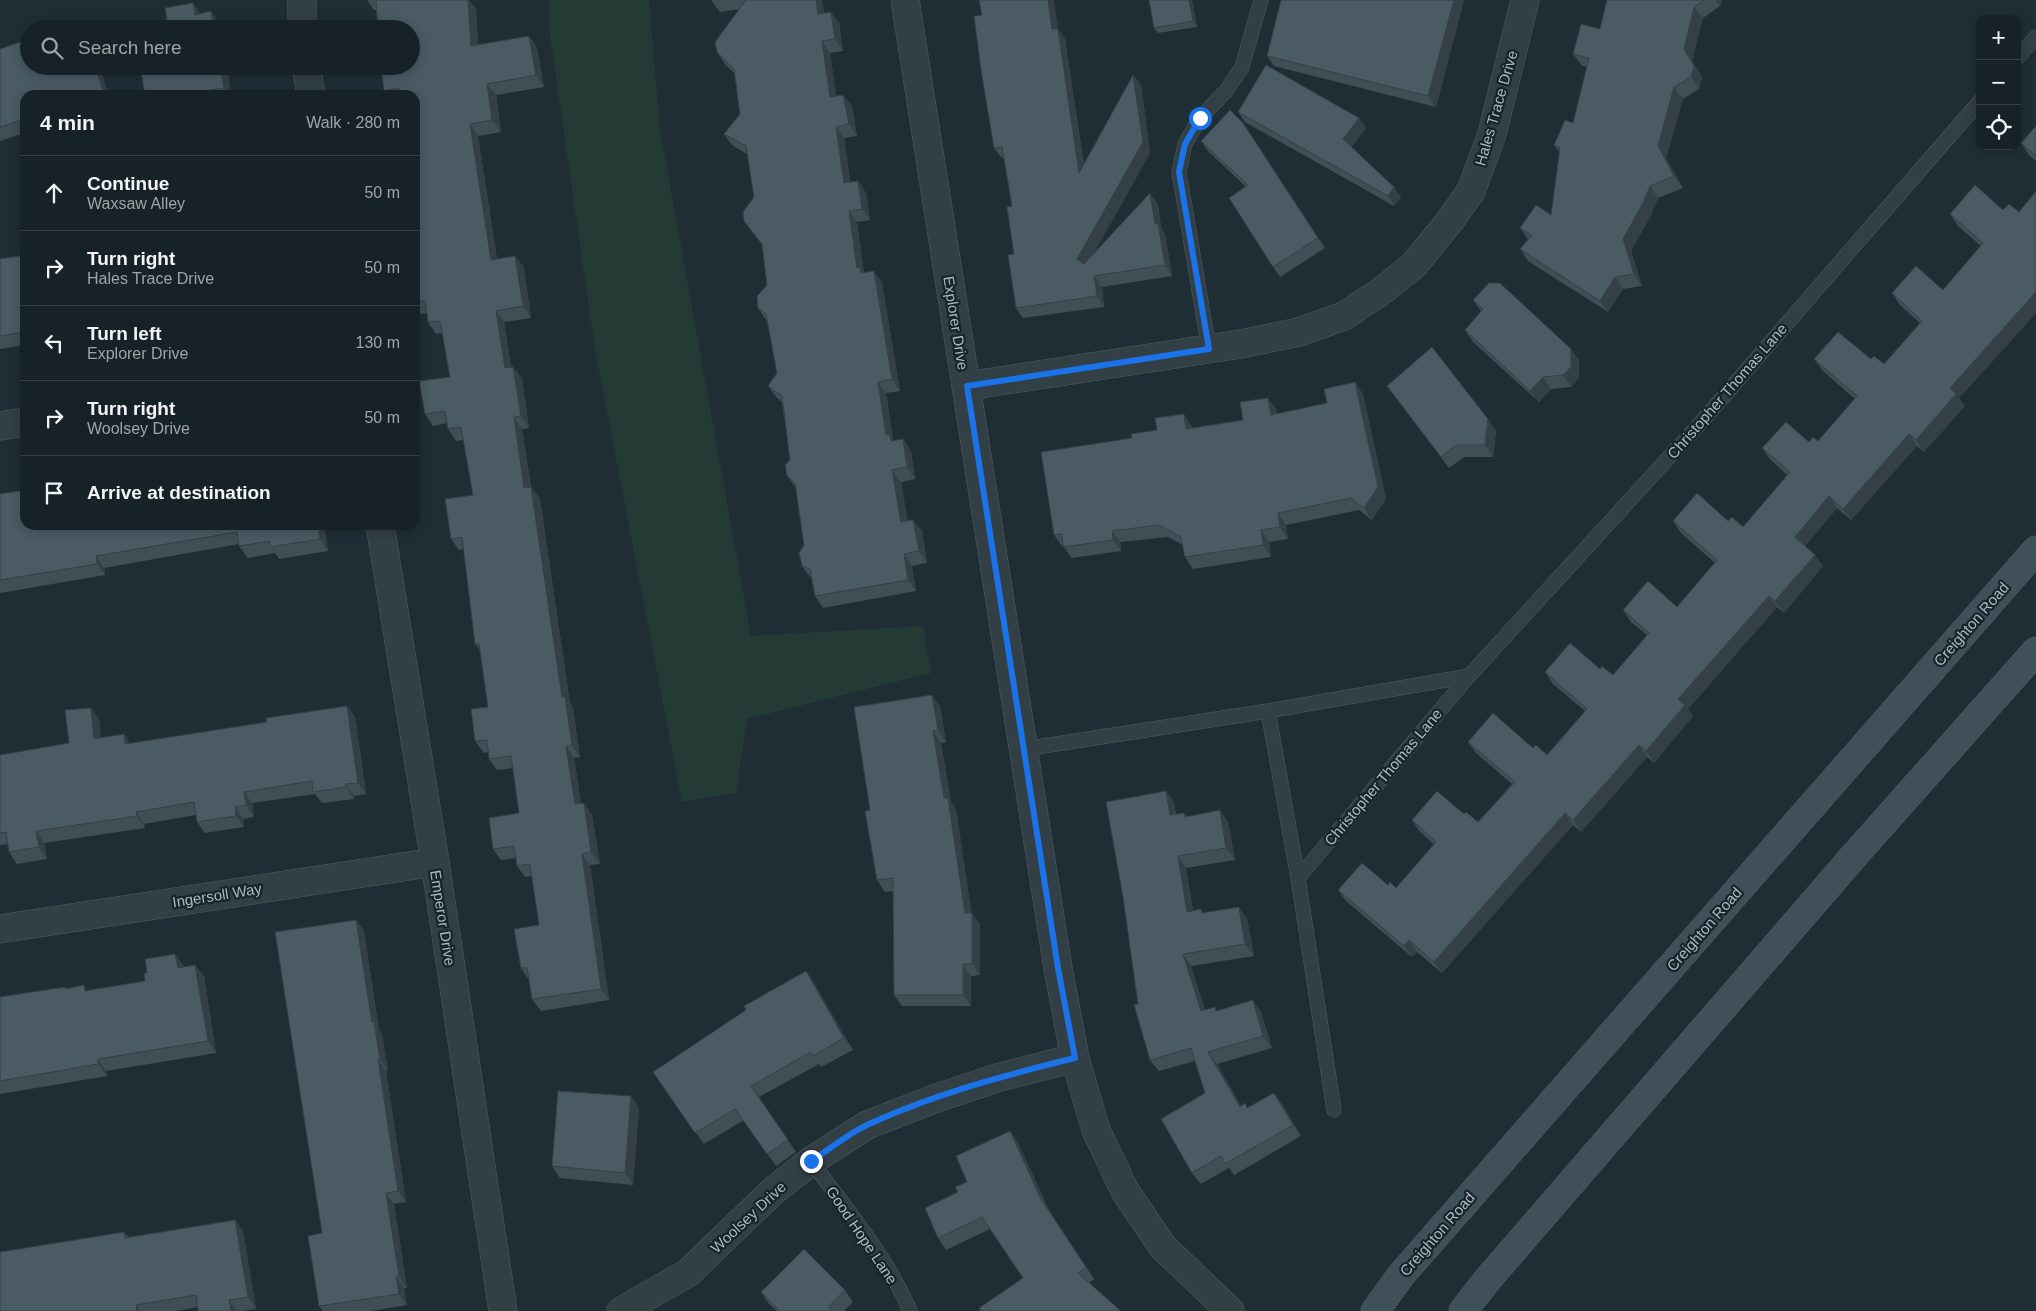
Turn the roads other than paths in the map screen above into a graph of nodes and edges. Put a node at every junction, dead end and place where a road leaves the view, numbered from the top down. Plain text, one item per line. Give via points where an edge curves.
1 (302, 0) edge
2 (905, 0) edge
3 (1261, 0) edge
4 (1525, 0) edge
5 (302, 20) edge
6 (2036, 37) edge
7 (2021, 54) edge
8 (308, 75) edge
9 (310, 90) edge
10 (1977, 105) edge
11 (1209, 349) junction
12 (967, 386) junction
13 (20, 423) edge
14 (0, 426) edge
15 (381, 530) edge
16 (2036, 550) edge
17 (2036, 651) edge
18 (1468, 676) junction
19 (1268, 711) junction
20 (1024, 748) junction
21 (435, 862) junction
22 (1298, 878) junction
23 (0, 929) edge
24 (1075, 1058) junction
25 (1334, 1110) dead end
26 (811, 1161) junction
27 (503, 1311) edge
28 (621, 1311) edge
29 (910, 1311) edge
30 (1230, 1311) edge
31 (1375, 1311) edge
32 (1463, 1311) edge

1 - 5 street
2 - 12 street, Explorer Drive
3 - 11 lane via 1242,67 1226,91 1200,118 1185,144 1179,172
4 - 11 street, Hales Trace Drive via 1492,134 1471,191 1414,264 1344,316 1299,332
6 - 7 lane
8 - 9 street
10 - 18 lane, Christopher Thomas Lane via 1704,419
11 - 12 street, Hales Trace Drive
12 - 20 street, Explorer Drive
13 - 14 street
15 - 21 street, Emperor Drive
16 - 31 street, Creighton Road via 1415,1259
17 - 32 street via 1847,864
18 - 19 lane, Christopher Thomas Lane
18 - 22 lane, Christopher Thomas Lane
19 - 20 lane, Christopher Thomas Lane
19 - 22 lane
20 - 24 street, Explorer Drive
21 - 23 street, Ingersoll Way
21 - 27 street, Emperor Drive
22 - 25 lane
24 - 26 street, Woolsey Drive via 1000,1077 909,1108 867,1125
24 - 30 street, Explorer Drive via 1096,1130 1125,1192 1163,1247
26 - 28 street, Woolsey Drive via 773,1191 688,1273
26 - 29 lane, Good Hope Lane via 882,1259

